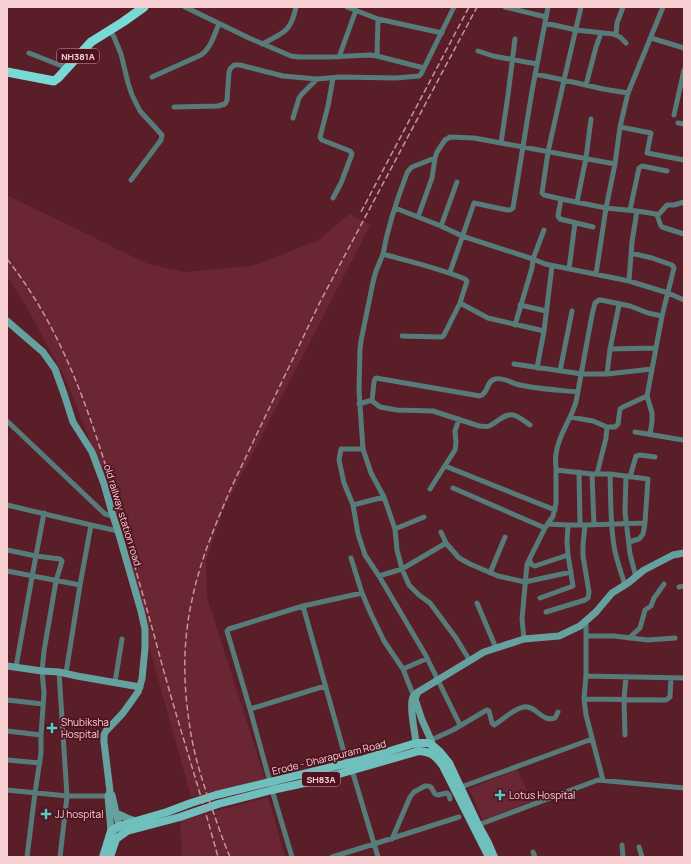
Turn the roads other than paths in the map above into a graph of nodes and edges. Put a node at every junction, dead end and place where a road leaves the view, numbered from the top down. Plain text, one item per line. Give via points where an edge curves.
1 (144, 7) edge
2 (185, 7) edge
3 (296, 7) edge
4 (347, 7) edge
5 (454, 7) edge
6 (506, 7) edge
7 (548, 7) edge
8 (581, 7) edge
9 (622, 7) edge
10 (663, 7) edge
11 (356, 10) junction
12 (546, 17) junction
13 (378, 19) junction
14 (545, 23) junction
15 (219, 24) junction
16 (110, 30) junction
17 (576, 30) junction
18 (442, 33) junction
19 (601, 33) junction
20 (616, 35) junction
21 (651, 38) junction
22 (515, 39) dead end
23 (626, 43) dead end
24 (262, 44) junction
25 (684, 48) edge
26 (478, 52) dead end
27 (29, 53) dead end
28 (377, 56) junction
29 (339, 57) junction
30 (512, 59) junction
31 (537, 64) junction
32 (68, 68) junction
33 (424, 68) junction
34 (684, 70) edge
35 (7, 72) edge
36 (535, 74) junction
37 (152, 77) dead end
38 (333, 78) junction
39 (317, 79) junction
40 (564, 80) junction
41 (586, 85) junction
42 (628, 93) junction
43 (174, 106) dead end
44 (674, 116) dead end
45 (293, 118) dead end
46 (591, 119) dead end
47 (678, 123) dead end
48 (684, 124) edge
49 (620, 127) junction
50 (501, 143) junction
51 (522, 147) junction
52 (548, 152) junction
53 (435, 158) junction
54 (586, 158) junction
55 (684, 160) edge
56 (615, 164) junction
57 (667, 171) dead end
58 (132, 180) dead end
59 (457, 182) dead end
60 (333, 198) dead end
61 (561, 199) junction
62 (577, 202) junction
63 (684, 202) edge
64 (395, 208) junction
65 (606, 208) junction
66 (630, 210) junction
67 (637, 211) junction
68 (657, 215) junction
69 (418, 217) junction
70 (575, 222) junction
71 (441, 226) junction
72 (593, 226) dead end
73 (544, 230) dead end
74 (684, 234) edge
75 (462, 236) junction
76 (631, 253) junction
77 (383, 254) junction
78 (532, 259) junction
79 (552, 266) junction
80 (568, 269) junction
81 (450, 272) junction
82 (596, 274) junction
83 (629, 281) junction
84 (668, 293) junction
85 (684, 300) edge
86 (460, 304) junction
87 (619, 304) junction
88 (520, 305) junction
89 (546, 311) junction
90 (572, 312) dead end
91 (662, 316) junction
92 (7, 321) edge
93 (515, 325) junction
94 (544, 331) junction
95 (402, 336) dead end
96 (656, 348) junction
97 (610, 349) junction
98 (514, 364) dead end
99 (537, 368) junction
100 (652, 369) junction
101 (560, 371) junction
102 (582, 374) junction
103 (607, 374) junction
104 (578, 392) junction
105 (647, 396) junction
106 (372, 401) junction
107 (359, 404) junction
108 (570, 417) junction
109 (459, 419) junction
110 (7, 421) edge
111 (530, 425) dead end
112 (607, 427) junction
113 (635, 432) dead end
114 (650, 434) junction
115 (683, 440) dead end
116 (363, 449) junction
117 (655, 457) dead end
118 (445, 466) junction
119 (556, 470) junction
120 (579, 472) junction
121 (595, 474) junction
122 (610, 474) junction
123 (628, 477) junction
124 (453, 488) dead end
125 (430, 489) dead end
126 (384, 497) junction
127 (7, 505) edge
128 (353, 505) junction
129 (554, 510) junction
130 (44, 513) junction
131 (113, 516) junction
132 (424, 517) dead end
133 (645, 523) junction
134 (611, 524) junction
135 (627, 524) junction
136 (568, 525) junction
137 (583, 525) junction
138 (594, 525) junction
139 (91, 526) junction
140 (547, 526) junction
141 (395, 529) junction
142 (118, 531) junction
143 (441, 532) dead end
144 (506, 537) dead end
145 (629, 542) junction
146 (446, 543) junction
147 (7, 550) edge
148 (684, 553) edge
149 (568, 555) junction
150 (36, 556) junction
151 (351, 558) dead end
152 (529, 560) junction
153 (402, 569) junction
154 (7, 572) edge
155 (571, 572) junction
156 (490, 573) junction
157 (379, 576) junction
158 (32, 577) junction
159 (636, 577) junction
160 (56, 581) junction
161 (525, 582) junction
162 (664, 584) dead end
163 (80, 585) junction
164 (625, 585) junction
165 (362, 593) junction
166 (540, 598) dead end
167 (477, 603) dead end
168 (303, 606) junction
169 (546, 612) dead end
170 (586, 622) junction
171 (586, 636) junction
172 (629, 638) junction
173 (675, 638) dead end
174 (122, 639) dead end
175 (524, 639) junction
176 (496, 648) junction
177 (426, 659) junction
178 (470, 661) junction
179 (7, 666) edge
180 (16, 667) junction
181 (403, 669) junction
182 (42, 671) junction
183 (63, 673) junction
184 (586, 676) junction
185 (626, 677) junction
186 (671, 678) junction
187 (684, 678) edge
188 (437, 680) junction
189 (115, 682) junction
190 (325, 686) junction
191 (140, 687) junction
192 (416, 695) junction
193 (584, 699) junction
194 (624, 699) junction
195 (7, 700) edge
196 (43, 704) junction
197 (250, 709) junction
198 (558, 712) dead end
199 (460, 725) junction
200 (7, 731) edge
201 (41, 735) junction
202 (625, 735) dead end
203 (592, 739) junction
204 (431, 742) junction
205 (418, 747) junction
206 (433, 755) junction
207 (7, 760) edge
208 (40, 763) junction
209 (350, 767) junction
210 (603, 780) junction
211 (271, 786) junction
212 (461, 787) junction
213 (684, 788) edge
214 (7, 790) edge
215 (35, 793) junction
216 (110, 794) junction
217 (66, 796) junction
218 (450, 799) dead end
219 (116, 813) junction
220 (459, 817) dead end
221 (136, 821) junction
222 (478, 825) junction
223 (111, 830) junction
224 (120, 833) junction
225 (392, 839) junction
226 (374, 844) junction
227 (622, 845) dead end
228 (639, 847) dead end
229 (27, 857) edge
230 (60, 857) edge
231 (103, 857) edge
232 (110, 857) edge
233 (292, 857) edge
234 (332, 857) edge
235 (378, 857) edge
236 (489, 857) edge
237 (494, 857) edge
238 (623, 857) edge
239 (642, 857) edge

1 - 16 highway, NH381A
2 - 15 street
3 - 24 street via 288,29
4 - 11 street
5 - 18 street
6 - 12 street
7 - 12 street
8 - 17 street
9 - 20 street
10 - 21 street
11 - 13 street
11 - 29 street
12 - 14 street
13 - 18 street
13 - 28 street
14 - 17 street
14 - 31 street
15 - 24 street
15 - 37 street via 205,52
16 - 32 highway, NH381A via 91,42
16 - 58 street via 121,54 132,95 140,111 162,135
17 - 19 street
17 - 40 street
18 - 33 street
19 - 20 street
19 - 41 street
20 - 23 street
21 - 25 street
21 - 42 street
22 - 30 street
24 - 29 street via 291,56
26 - 30 street
27 - 32 street
28 - 29 street
28 - 33 street
30 - 31 street
30 - 50 street
31 - 36 street
32 - 35 highway, NH381A via 54,81
33 - 38 street via 419,76
34 - 44 street
36 - 40 street
36 - 51 street
38 - 39 street
38 - 60 street via 320,137 352,154
39 - 43 street via 283,76 234,65 229,72 225,104
39 - 45 street via 302,94
40 - 41 street
40 - 52 street
41 - 42 street
42 - 49 street
46 - 54 street
47 - 48 street
49 - 55 street via 651,133 647,153
49 - 56 street
50 - 51 street
50 - 53 street via 450,137 440,146
51 - 52 street
51 - 75 street via 513,208 507,210 474,202
52 - 54 street
52 - 61 street via 542,193
53 - 64 street via 409,170
53 - 69 street via 432,178
54 - 56 street
54 - 62 street
56 - 65 street
57 - 66 street via 642,166 639,168
59 - 71 street
61 - 62 street
61 - 70 street via 559,218
62 - 65 street
63 - 68 street via 667,205
64 - 69 street
64 - 77 street
65 - 66 street
65 - 82 street
66 - 67 street
67 - 68 street
67 - 76 street
68 - 74 street via 662,227
69 - 71 street
70 - 72 street
70 - 80 street
71 - 75 street
73 - 78 street
75 - 78 street
75 - 81 street
76 - 83 street
76 - 84 street via 673,266
77 - 81 street
77 - 107 street via 373,282 360,345
78 - 79 street
78 - 88 street via 532,268
79 - 80 street
79 - 89 street
80 - 82 street
81 - 86 street via 467,281
82 - 83 street
83 - 84 street
84 - 85 street
84 - 91 street
86 - 93 street via 488,318
86 - 95 street via 442,337
87 - 91 street
87 - 97 street
87 - 102 street via 601,300 595,303
88 - 89 street
88 - 93 street
89 - 94 street
90 - 101 street
91 - 96 street
92 - 131 street, old railway station road via 43,352 55,369 73,422 99,468
93 - 94 street
94 - 99 street
96 - 97 street
96 - 100 street
97 - 103 street
98 - 99 street
99 - 101 street
100 - 103 street
100 - 105 street
101 - 102 street
102 - 103 street
102 - 104 street
104 - 106 street via 525,386 496,378 480,396 376,378
104 - 108 street
105 - 112 street via 623,407 616,426
105 - 114 street via 652,413
106 - 107 street
106 - 109 street via 385,408 433,411
107 - 116 street
108 - 112 street via 593,421
108 - 119 street via 557,449
109 - 111 street via 486,427 504,417 515,415
109 - 118 street via 455,431 455,450
110 - 131 street via 105,514
112 - 121 street
113 - 114 street
114 - 115 street
116 - 126 street via 371,473
116 - 128 street via 341,449 339,460 344,483
117 - 123 street via 636,456
118 - 125 street
118 - 129 street
119 - 120 street
119 - 129 street
120 - 121 street
120 - 137 street
121 - 122 street
121 - 138 street
122 - 123 street
122 - 134 street
123 - 133 street via 648,479
123 - 135 street via 625,512
124 - 140 street
126 - 128 street
126 - 141 street
127 - 130 street
128 - 157 street via 365,555
129 - 140 street
130 - 139 street
130 - 150 street
131 - 142 street, old railway station road
132 - 141 street
133 - 135 street
133 - 145 street via 639,539
134 - 135 street
134 - 138 street
134 - 164 street via 614,547
135 - 145 street
136 - 137 street
136 - 140 street
136 - 149 street
137 - 138 street
137 - 169 street via 588,598
139 - 142 street
139 - 163 street
140 - 152 street
141 - 153 street
142 - 191 street, old railway station road via 145,629 146,648
143 - 146 street
144 - 156 street
145 - 159 street
146 - 153 street
146 - 156 street via 464,562
147 - 150 street
148 - 159 street via 673,555
149 - 152 street via 534,566
149 - 155 street
150 - 158 street
150 - 160 street via 61,560
151 - 165 street
152 - 161 street
153 - 157 street
153 - 178 street via 409,585 430,603
154 - 158 street
155 - 161 street
155 - 166 street via 573,586
156 - 161 street
157 - 177 street
158 - 160 street
158 - 180 street
159 - 164 street
160 - 163 street
160 - 182 street
161 - 175 street via 522,619
162 - 172 street via 651,606 645,610 640,628
163 - 183 street
164 - 170 street via 612,593
165 - 168 street
165 - 181 street via 384,641
167 - 176 street
168 - 190 street
168 - 197 street via 228,630 227,634
170 - 171 street
170 - 175 street via 559,636
171 - 172 street
171 - 184 street
172 - 173 street
174 - 189 street
175 - 176 street
176 - 178 street
177 - 181 street
177 - 188 street
178 - 188 street
179 - 180 street
180 - 182 street
181 - 192 street
182 - 183 street
182 - 196 street
183 - 189 street
183 - 217 street
184 - 185 street
184 - 193 street
185 - 186 street
185 - 194 street
186 - 187 street
186 - 194 street via 669,699
188 - 192 street
188 - 199 street
189 - 191 street
190 - 197 street
190 - 209 street
191 - 216 street, old railway station road via 104,735
192 - 204 street
192 - 205 street via 412,710
193 - 194 street
193 - 203 street
194 - 202 street
195 - 196 street
196 - 201 street
197 - 211 street
198 - 199 street via 555,718 550,719 523,707 494,725 489,711 486,710
199 - 204 street
200 - 201 street
201 - 208 street
203 - 210 street
203 - 212 street
204 - 205 main road, Erode - Dharapuram Road / SH83A
204 - 206 street
204 - 212 main road via 449,763
205 - 206 main road
205 - 209 main road, Erode - Dharapuram Road / SH83A via 376,756
206 - 236 main road via 443,766
207 - 208 street
208 - 215 street
209 - 211 main road, Erode - Dharapuram Road / SH83A via 315,772
209 - 226 street
210 - 213 street
210 - 222 street
211 - 221 main road, Erode - Dharapuram Road / SH83A via 216,795
211 - 224 main road, Erode - Dharapuram Road / SH83A via 180,817
211 - 233 street
212 - 222 main road
214 - 215 street
215 - 217 street
215 - 229 street
216 - 217 street
216 - 219 street
216 - 223 street
217 - 230 street
218 - 225 street via 447,793 435,794 430,786 414,792 408,800
219 - 221 street
219 - 224 street
220 - 225 street
221 - 224 main road, Erode - Dharapuram Road / SH83A
222 - 237 main road
223 - 224 main road, Erode - Dharapuram Road / SH83A
223 - 231 main road
224 - 232 main road
225 - 226 street
226 - 234 street
226 - 235 street
227 - 238 street
228 - 239 street

